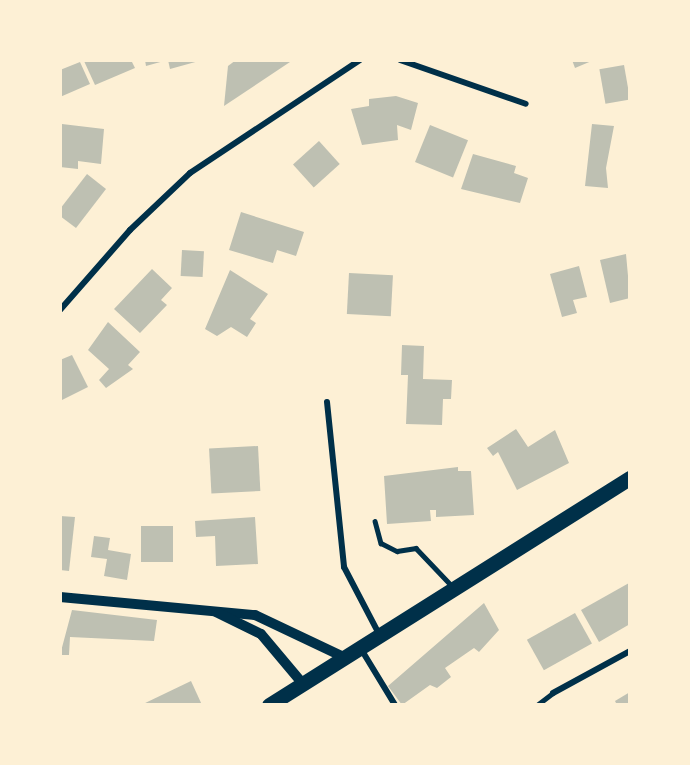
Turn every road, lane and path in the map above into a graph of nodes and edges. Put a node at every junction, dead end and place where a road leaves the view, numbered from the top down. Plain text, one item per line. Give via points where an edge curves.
1 (360, 60) edge
2 (400, 60) edge
3 (526, 104) dead end
4 (60, 310) edge
5 (327, 402) dead end
6 (630, 478) edge
7 (375, 521) dead end
8 (457, 589) junction
9 (60, 597) edge
10 (216, 612) junction
11 (381, 636) junction
12 (361, 648) junction
13 (630, 651) edge
14 (346, 658) junction
15 (303, 684) junction
16 (553, 693) joint
17 (269, 705) edge
18 (395, 705) edge
19 (537, 705) edge

1 - 4 street via 190,173 130,230
2 - 3 street
5 - 11 street via 344,567
6 - 8 main road
7 - 8 lane via 381,543 397,551 416,548
8 - 11 main road
9 - 10 street
10 - 14 street via 255,615
10 - 15 street via 261,634
11 - 12 main road
12 - 14 main road
12 - 18 street
13 - 16 street
14 - 15 main road
15 - 17 main road
16 - 19 lane

